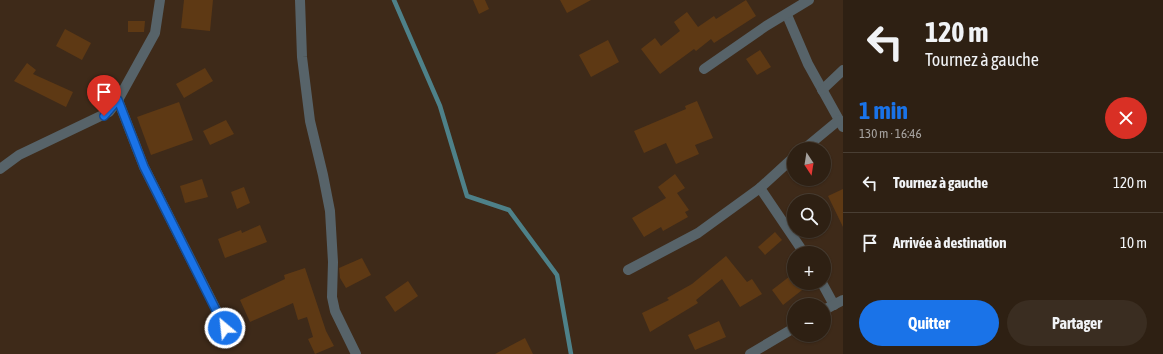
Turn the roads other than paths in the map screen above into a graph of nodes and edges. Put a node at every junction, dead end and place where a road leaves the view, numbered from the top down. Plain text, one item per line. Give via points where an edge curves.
1 (160, 0) edge
2 (300, 0) edge
3 (802, 2) edge
4 (787, 15) junction
5 (704, 69) dead end
6 (843, 70) edge
7 (822, 90) junction
8 (118, 100) junction
9 (841, 123) edge
10 (814, 142) edge
11 (787, 163) edge
12 (0, 169) edge
13 (760, 188) junction
14 (799, 246) edge
15 (628, 270) dead end
16 (828, 290) edge
17 (838, 302) edge
18 (787, 332) edge
19 (232, 341) dead end
20 (356, 354) edge
21 (750, 354) edge

1 - 8 street via 155,33
2 - 20 street via 302,56 310,121 330,211 332,297 335,311
3 - 4 street
4 - 5 street via 766,26
4 - 7 street
6 - 7 street
7 - 9 street
8 - 12 street via 104,116 19,155
8 - 19 street via 144,167
9 - 10 street
11 - 13 street
13 - 14 street
13 - 15 street via 698,233
16 - 17 street
18 - 21 street

